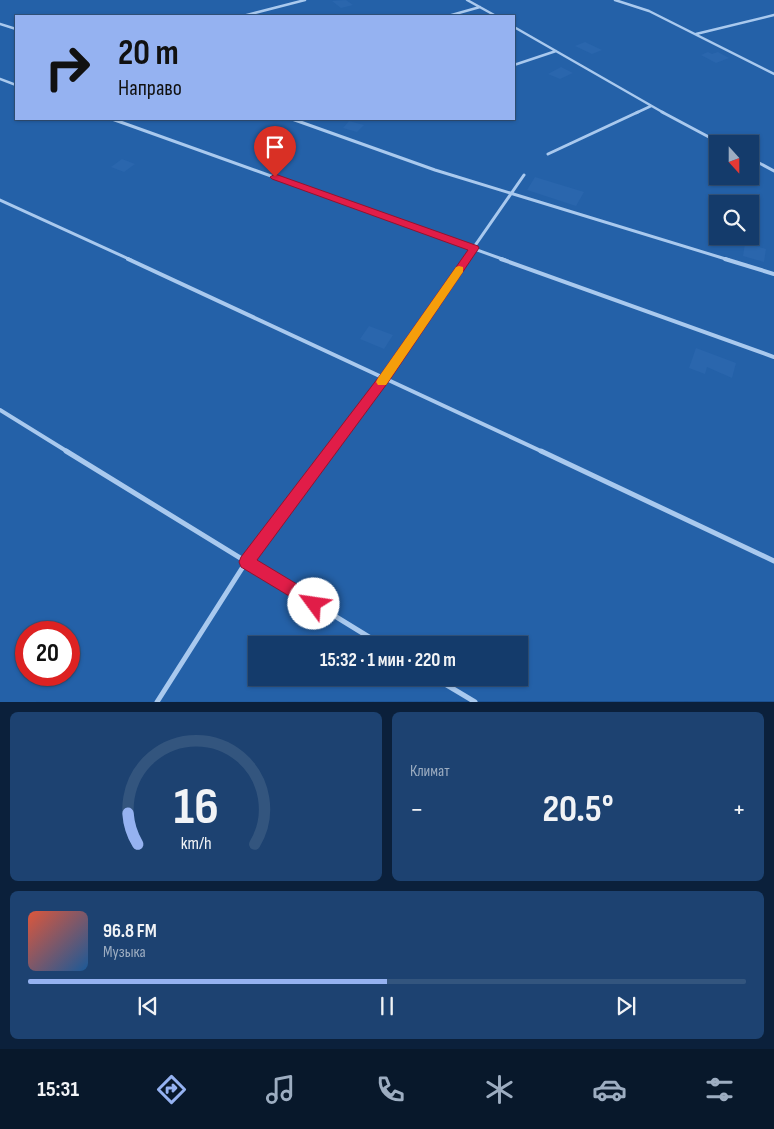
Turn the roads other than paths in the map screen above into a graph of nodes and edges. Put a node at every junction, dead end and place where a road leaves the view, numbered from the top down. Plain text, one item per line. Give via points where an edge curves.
1 (305, 0) edge
2 (467, 0) edge
3 (614, 0) edge
4 (480, 7) junction
5 (247, 15) edge
6 (452, 15) edge
7 (494, 15) edge
8 (774, 15) edge
9 (0, 24) edge
10 (515, 28) edge
11 (15, 29) edge
12 (696, 34) junction
13 (556, 51) junction
14 (515, 65) edge
15 (774, 74) edge
16 (0, 79) edge
17 (15, 85) edge
18 (651, 106) junction
19 (115, 120) edge
20 (295, 120) edge
21 (709, 137) edge
22 (548, 154) dead end
23 (759, 163) edge
24 (774, 171) edge
25 (524, 175) dead end
26 (512, 194) junction
27 (0, 200) edge
28 (474, 248) junction
29 (774, 274) edge
30 (774, 357) edge
31 (385, 378) junction
32 (0, 410) edge
33 (774, 561) edge
34 (246, 562) junction
35 (367, 636) edge
36 (448, 686) edge
37 (157, 702) edge
38 (475, 702) edge

1 - 5 lane
2 - 4 lane
3 - 12 lane via 650,11
4 - 6 lane
4 - 7 lane
8 - 12 lane
9 - 11 lane
10 - 13 lane
12 - 15 lane
13 - 14 lane
13 - 18 lane
16 - 17 lane
18 - 21 lane
18 - 22 lane
19 - 28 lane
20 - 26 lane
23 - 24 lane
25 - 26 lane
26 - 28 lane
26 - 29 lane
27 - 31 lane
28 - 30 lane
28 - 31 lane
31 - 33 lane
31 - 34 lane
32 - 34 lane
34 - 35 lane
34 - 37 lane
36 - 38 lane

